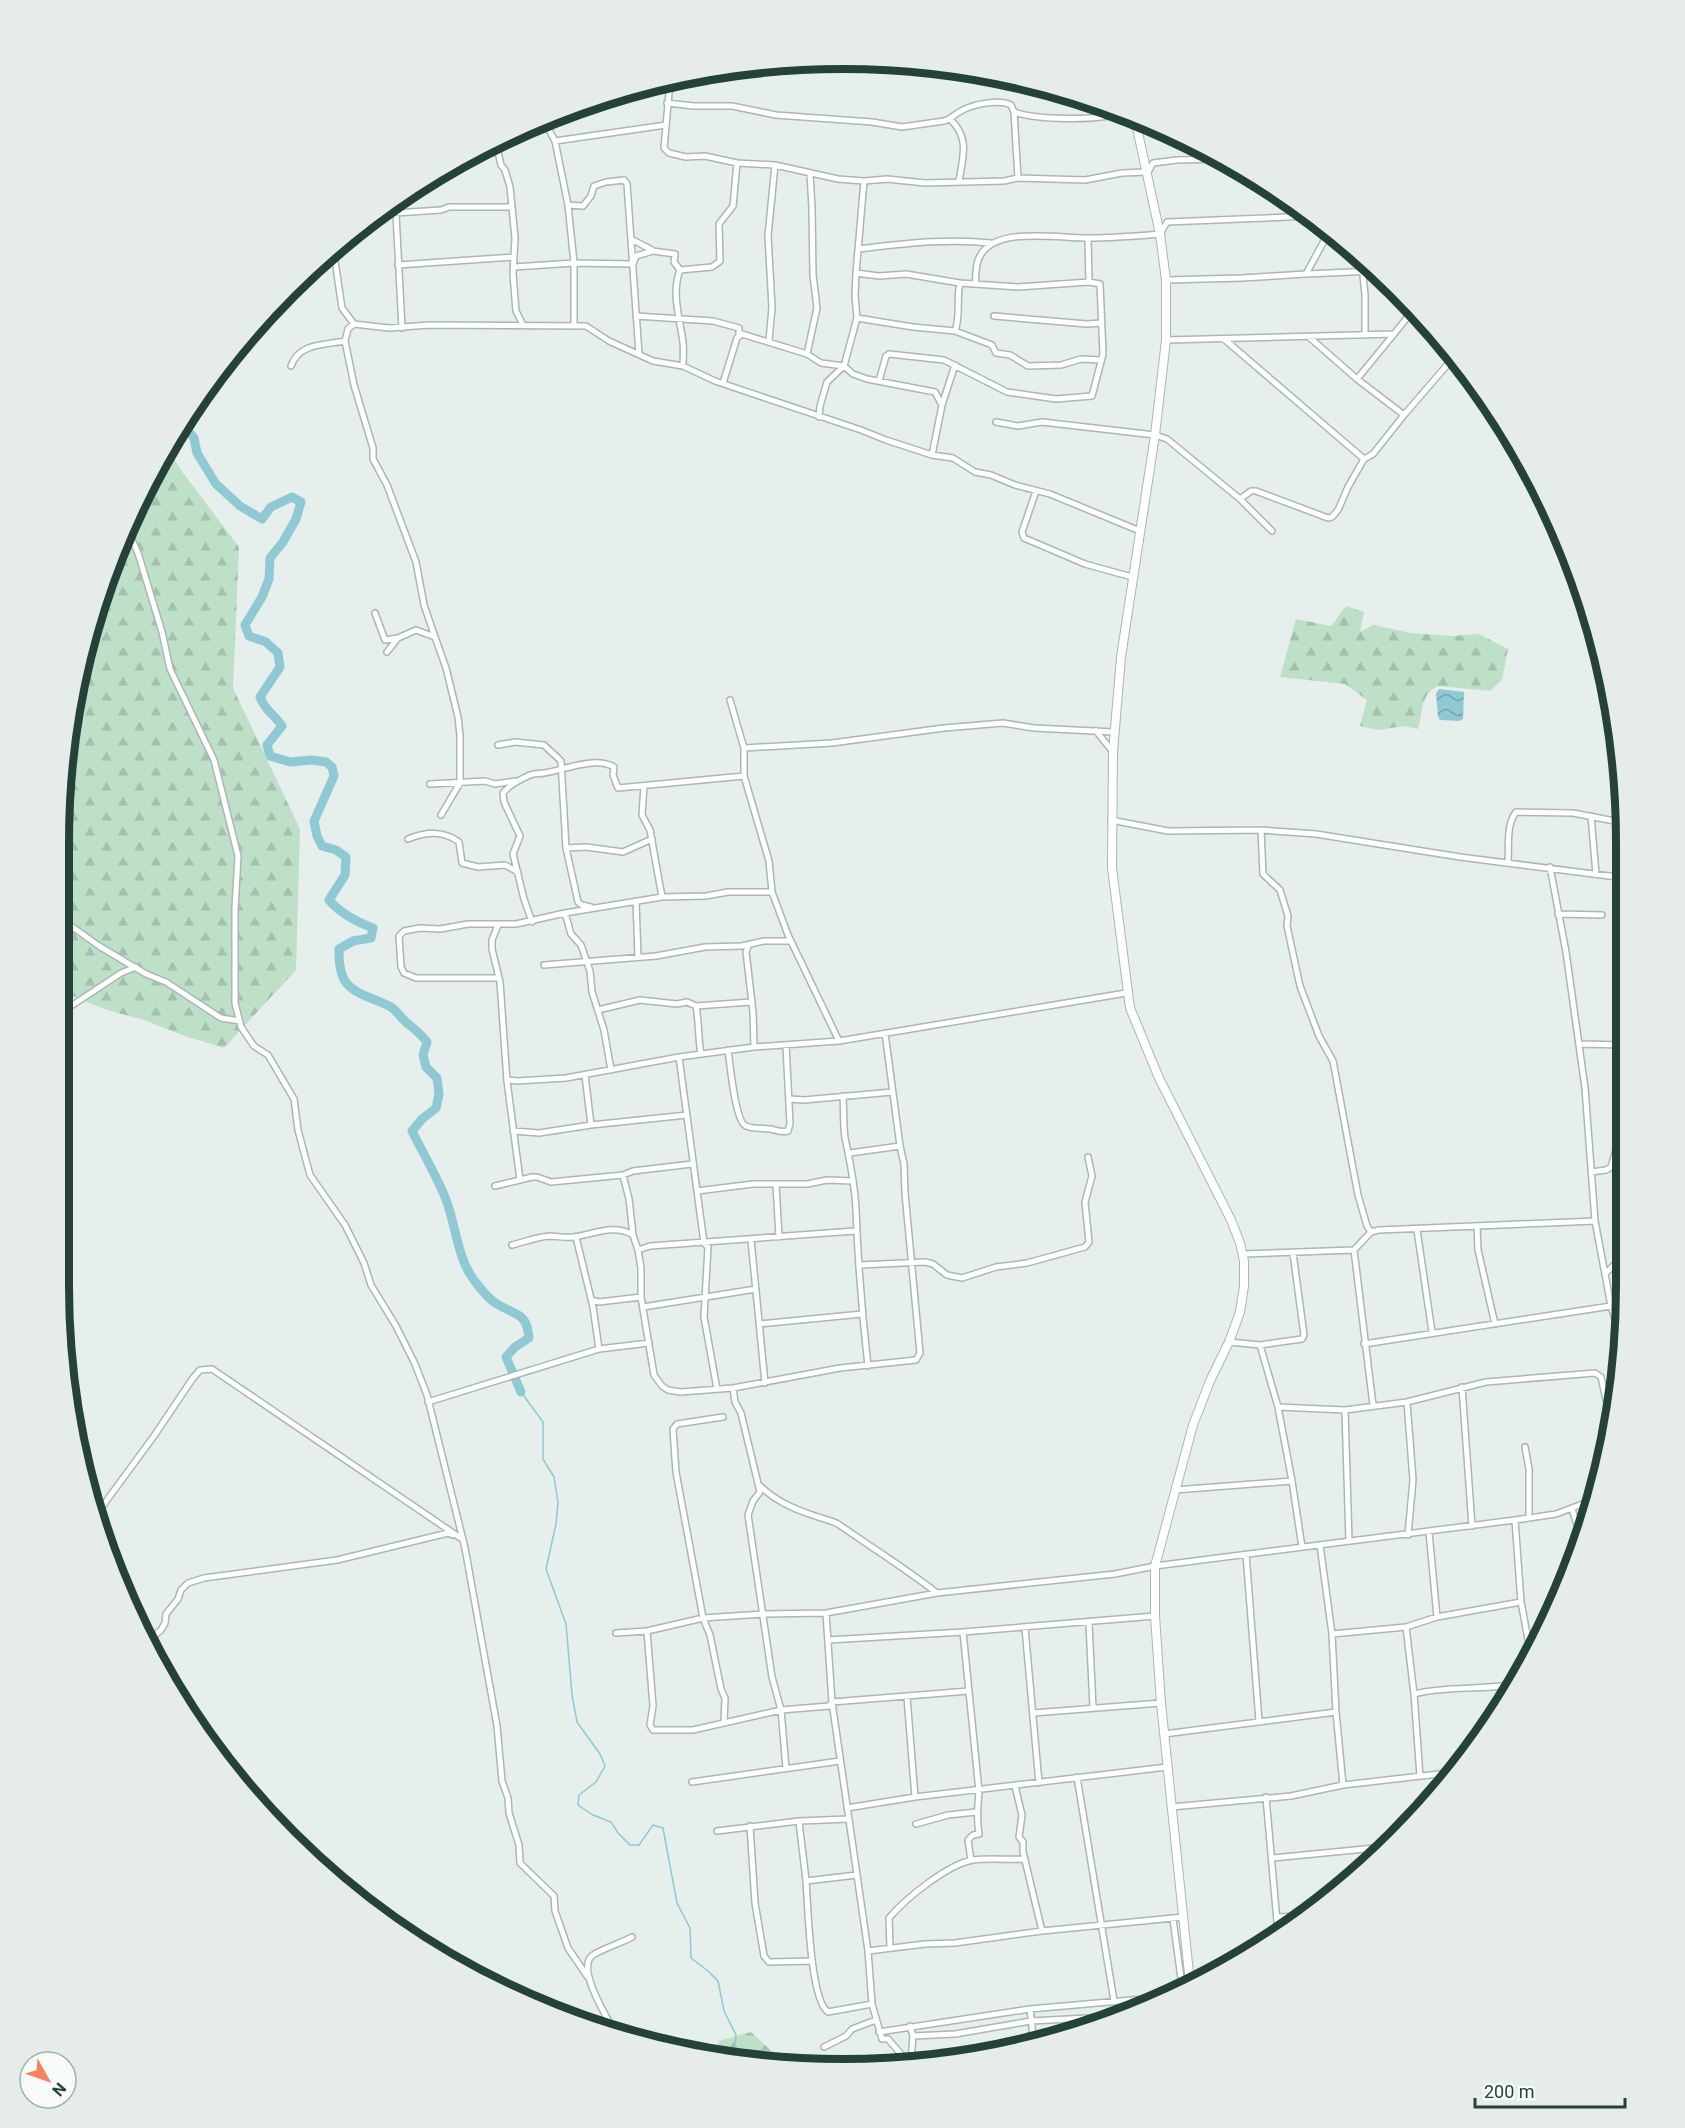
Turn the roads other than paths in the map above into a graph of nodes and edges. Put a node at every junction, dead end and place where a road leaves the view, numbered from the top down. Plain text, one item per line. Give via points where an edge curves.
1 (669, 89) edge
2 (667, 103) junction
3 (1014, 112) junction
4 (1108, 116) edge
5 (950, 119) junction
6 (666, 125) junction
7 (1137, 127) edge
8 (548, 128) edge
9 (555, 141) junction
10 (498, 150) edge
11 (1204, 159) edge
12 (737, 163) junction
13 (775, 165) junction
14 (1148, 172) junction
15 (810, 173) junction
16 (1018, 178) junction
17 (958, 181) junction
18 (864, 182) junction
19 (568, 205) junction
20 (511, 207) junction
21 (392, 214) edge
22 (396, 214) junction
23 (1296, 217) edge
24 (1160, 234) junction
25 (1088, 238) junction
26 (631, 239) junction
27 (1325, 239) edge
28 (991, 243) junction
29 (858, 249) junction
30 (653, 250) junction
31 (514, 257) junction
32 (335, 259) edge
33 (574, 263) junction
34 (633, 264) junction
35 (398, 265) junction
36 (514, 267) junction
37 (680, 270) junction
38 (1363, 271) edge
39 (856, 273) junction
40 (1366, 273) edge
41 (1306, 274) junction
42 (1166, 280) junction
43 (1089, 282) junction
44 (960, 283) junction
45 (976, 283) junction
46 (636, 316) junction
47 (994, 316) dead end
48 (1408, 316) edge
49 (857, 318) junction
50 (679, 320) junction
51 (1101, 323) junction
52 (354, 324) junction
53 (574, 324) junction
54 (523, 325) junction
55 (402, 328) junction
56 (955, 331) junction
57 (1394, 334) junction
58 (739, 335) junction
59 (1365, 335) junction
60 (1309, 337) junction
61 (1224, 339) junction
62 (1167, 340) junction
63 (345, 341) junction
64 (769, 342) junction
65 (639, 354) junction
66 (807, 354) junction
67 (1101, 360) junction
68 (1449, 363) edge
69 (955, 365) junction
70 (291, 366) dead end
71 (683, 366) junction
72 (844, 366) junction
73 (1358, 379) junction
74 (879, 381) junction
75 (723, 383) junction
76 (942, 405) junction
77 (1404, 415) junction
78 (819, 417) junction
79 (996, 422) dead end
80 (1155, 435) junction
81 (932, 455) junction
82 (1364, 459) junction
83 (1036, 491) junction
84 (1240, 500) junction
85 (1140, 531) junction
86 (1272, 531) dead end
87 (131, 538) edge
88 (1132, 578) junction
89 (375, 613) dead end
90 (398, 638) junction
91 (435, 638) junction
92 (387, 652) dead end
93 (730, 700) dead end
94 (1096, 731) junction
95 (1114, 732) junction
96 (498, 745) dead end
97 (744, 748) junction
98 (1113, 752) junction
99 (562, 767) junction
100 (744, 776) junction
101 (520, 780) junction
102 (460, 783) junction
103 (430, 784) dead end
104 (495, 784) junction
105 (645, 786) junction
106 (502, 793) junction
107 (441, 815) dead end
108 (1591, 816) junction
109 (1111, 820) junction
110 (1615, 821) edge
111 (1262, 830) junction
112 (408, 839) dead end
113 (652, 839) junction
114 (566, 848) junction
115 (1508, 862) junction
116 (1550, 867) junction
117 (518, 872) junction
118 (1596, 874) junction
119 (1616, 877) edge
120 (772, 892) junction
121 (662, 897) junction
122 (636, 901) junction
123 (596, 908) junction
124 (566, 913) junction
125 (1558, 914) junction
126 (1602, 915) dead end
127 (532, 921) junction
128 (69, 924) edge
129 (498, 925) junction
130 (791, 941) junction
131 (746, 945) junction
132 (638, 957) junction
133 (586, 961) junction
134 (544, 965) dead end
135 (136, 967) junction
136 (499, 978) junction
137 (1126, 993) junction
138 (752, 1002) junction
139 (696, 1006) junction
140 (69, 1008) edge
141 (598, 1010) junction
142 (240, 1021) junction
143 (885, 1034) junction
144 (839, 1041) junction
145 (1579, 1044) junction
146 (1616, 1044) edge
147 (786, 1045) junction
148 (754, 1047) junction
149 (728, 1050) junction
150 (701, 1054) junction
151 (679, 1057) junction
152 (611, 1070) junction
153 (585, 1075) junction
154 (508, 1080) junction
155 (892, 1092) junction
156 (843, 1096) junction
157 (790, 1099) junction
158 (687, 1115) junction
159 (591, 1125) junction
160 (513, 1131) junction
161 (900, 1146) junction
162 (1616, 1150) edge
163 (850, 1153) junction
164 (1088, 1157) dead end
165 (692, 1164) junction
166 (1591, 1172) junction
167 (623, 1175) junction
168 (520, 1180) junction
169 (852, 1181) junction
170 (776, 1184) junction
171 (495, 1186) dead end
172 (697, 1191) junction
173 (1595, 1221) junction
174 (1477, 1226) junction
175 (1417, 1230) junction
176 (630, 1231) junction
177 (855, 1231) junction
178 (1371, 1232) junction
179 (576, 1237) junction
180 (779, 1237) junction
181 (751, 1240) junction
182 (704, 1243) junction
183 (512, 1245) dead end
184 (638, 1250) junction
185 (1354, 1250) junction
186 (1293, 1253) junction
187 (1242, 1254) junction
188 (911, 1262) junction
189 (1616, 1263) edge
190 (860, 1265) junction
191 (1605, 1274) junction
192 (756, 1289) junction
193 (641, 1297) junction
194 (705, 1298) junction
195 (596, 1304) junction
196 (1611, 1306) junction
197 (643, 1307) junction
198 (862, 1314) junction
199 (1615, 1318) edge
200 (759, 1324) junction
201 (1495, 1324) junction
202 (1432, 1332) junction
203 (1229, 1342) junction
204 (649, 1343) junction
205 (1364, 1344) junction
206 (1260, 1345) junction
207 (599, 1349) junction
208 (868, 1365) junction
209 (765, 1383) junction
210 (1462, 1387) junction
211 (733, 1388) junction
212 (717, 1389) junction
213 (428, 1402) junction
214 (1407, 1402) junction
215 (1606, 1402) edge
216 (1373, 1405) junction
217 (1278, 1407) junction
218 (1345, 1410) junction
219 (723, 1417) dead end
220 (1525, 1447) dead end
221 (1292, 1481) junction
222 (759, 1486) junction
223 (1175, 1490) junction
224 (1584, 1504) edge
225 (102, 1507) edge
226 (1572, 1509) junction
227 (1529, 1518) junction
228 (1515, 1520) junction
229 (1472, 1526) junction
230 (1577, 1526) edge
231 (1429, 1532) junction
232 (1408, 1534) junction
233 (462, 1539) junction
234 (1349, 1541) junction
235 (1320, 1545) junction
236 (1302, 1547) junction
237 (1246, 1554) junction
238 (1155, 1566) junction
239 (937, 1593) junction
240 (1521, 1602) junction
241 (826, 1613) junction
242 (764, 1614) junction
243 (1155, 1616) junction
244 (1437, 1617) junction
245 (703, 1618) junction
246 (1089, 1623) junction
247 (1406, 1627) junction
248 (1025, 1628) junction
249 (647, 1631) junction
250 (963, 1632) junction
251 (616, 1633) dead end
252 (1332, 1634) junction
253 (154, 1636) edge
254 (828, 1640) junction
255 (1528, 1642) edge
256 (1504, 1686) edge
257 (969, 1691) junction
258 (1414, 1694) junction
259 (907, 1697) junction
260 (832, 1702) junction
261 (1161, 1703) junction
262 (1093, 1708) junction
263 (781, 1710) junction
264 (1336, 1712) junction
265 (1033, 1713) junction
266 (1259, 1721) junction
267 (723, 1722) junction
268 (1164, 1734) junction
269 (840, 1761) junction
270 (1167, 1767) junction
271 (786, 1768) junction
272 (1442, 1774) edge
273 (1420, 1776) junction
274 (1077, 1777) junction
275 (692, 1782) dead end
276 (1039, 1783) junction
277 (1343, 1785) junction
278 (1015, 1786) junction
279 (979, 1791) junction
280 (915, 1797) junction
281 (1266, 1797) junction
282 (847, 1808) junction
283 (1171, 1808) junction
284 (976, 1812) junction
285 (849, 1819) junction
286 (799, 1821) junction
287 (916, 1824) dead end
288 (750, 1826) junction
289 (717, 1831) dead end
290 (1372, 1848) edge
291 (1273, 1858) junction
292 (1025, 1859) junction
293 (971, 1860) junction
294 (857, 1875) junction
295 (806, 1881) junction
296 (1183, 1917) junction
297 (1278, 1917) junction
298 (1289, 1917) edge
299 (1173, 1919) junction
300 (1101, 1924) junction
301 (1278, 1925) edge
302 (1042, 1931) junction
303 (632, 1937) dead end
304 (890, 1948) junction
305 (868, 1951) junction
306 (812, 1961) junction
307 (587, 1976) junction
308 (1189, 1977) edge
309 (1181, 1981) edge
310 (1141, 1999) edge
311 (1114, 2001) junction
312 (872, 2004) junction
313 (1030, 2009) junction
314 (1091, 2018) edge
315 (876, 2020) junction
316 (1031, 2021) junction
317 (611, 2023) edge
318 (910, 2026) junction
319 (879, 2032) junction
320 (1033, 2035) edge
321 (913, 2036) junction
322 (824, 2047) dead end
323 (910, 2055) edge
324 (904, 2056) edge

1 - 2 street
2 - 5 street via 732,106 776,115 902,127
2 - 6 street
3 - 4 street via 1058,118
3 - 5 street via 1008,103 983,104 961,110
3 - 16 street
5 - 17 street via 961,131 964,144
6 - 9 street
6 - 12 street via 664,148 669,153
7 - 14 main road
8 - 9 street
9 - 19 street
10 - 20 street via 510,187
11 - 14 street via 1153,163
12 - 13 street
12 - 37 street via 733,206 720,224 720,261 712,267
13 - 15 street
13 - 64 street via 768,236 772,301
14 - 16 street via 1085,180
14 - 24 main road
15 - 18 street
15 - 66 street via 817,308
16 - 17 street
17 - 18 street
18 - 29 street
19 - 26 street via 583,206 594,186 624,180
19 - 33 street
20 - 22 street via 449,207
20 - 31 street
21 - 22 street
22 - 35 street
23 - 24 street via 1167,222
24 - 25 street
24 - 42 main road
25 - 28 street via 1025,237
25 - 43 street
26 - 30 street
26 - 34 street
27 - 41 street
28 - 29 street via 930,241
28 - 45 street via 978,261
29 - 39 street
30 - 34 street via 636,256
30 - 37 street via 675,254 674,262
31 - 35 street
31 - 36 street
32 - 52 street via 342,308
33 - 34 street
33 - 36 street
33 - 53 street
34 - 46 street
35 - 55 street
36 - 54 street via 516,311
37 - 50 street via 676,293
38 - 41 street
39 - 44 street via 906,274
39 - 49 street
40 - 59 street
41 - 42 street
42 - 62 main road
43 - 45 street via 1018,287
43 - 51 street via 1100,284
44 - 45 street
44 - 56 street
46 - 50 street
46 - 65 street
47 - 51 street
48 - 57 street
49 - 56 street
49 - 72 street
50 - 58 street via 713,321 739,328
50 - 71 street
51 - 67 street
52 - 55 street
52 - 63 street
53 - 54 street
53 - 65 street via 586,326
54 - 55 street
56 - 67 street via 992,345 996,353 1010,355 1028,366
57 - 59 street
57 - 73 street
58 - 64 street
58 - 75 street
59 - 60 street
60 - 61 street
60 - 73 street
61 - 62 street
61 - 82 street
62 - 80 main road
63 - 70 street via 303,350 295,355
63 - 91 street via 373,459 416,562
64 - 66 street
65 - 71 street via 653,361
66 - 72 street via 816,361
67 - 69 street via 1092,396 1056,399 1007,392
68 - 77 street
69 - 74 street via 944,360 889,354
69 - 76 street
71 - 75 street
72 - 74 street via 853,374
72 - 78 street via 827,382
73 - 77 street
74 - 76 street via 935,392
75 - 78 street
76 - 81 street
77 - 82 street via 1373,454
78 - 81 street
79 - 80 street via 1018,426 1042,422
80 - 84 street via 1167,439
80 - 85 main road
81 - 83 street via 953,458 975,472
82 - 84 street via 1332,517 1318,516 1256,491
83 - 85 street
83 - 88 street via 1022,532 1024,538 1084,564
84 - 86 street
85 - 88 main road
87 - 142 street via 170,669 214,760 238,856 234,1003
88 - 95 main road
89 - 90 street via 385,640
90 - 91 street via 416,630
90 - 92 street
91 - 102 street via 458,717
93 - 97 street
94 - 95 street
94 - 97 street via 1004,723 832,743
94 - 98 street
95 - 98 main road
96 - 99 street via 544,745 561,761
97 - 100 street
98 - 109 main road
99 - 101 street
99 - 105 street via 608,764 614,767 618,788
99 - 114 street
100 - 105 street
100 - 120 street via 769,861
101 - 104 street
101 - 106 street
102 - 103 street
102 - 104 street
102 - 107 street
104 - 106 street
105 - 113 street via 642,815
106 - 117 street via 520,836 513,854
108 - 110 street
108 - 115 street via 1516,812 1510,826
108 - 118 street
109 - 111 street via 1168,831
109 - 137 main road via 1112,868
111 - 115 street via 1327,835
111 - 178 street via 1263,874 1280,890 1300,986 1334,1061 1358,1195
112 - 117 street via 424,834 450,836 459,842 462,863 478,867 505,865
113 - 114 street via 623,852
113 - 121 street
114 - 123 street via 578,902
115 - 116 street
116 - 118 street
116 - 125 street
117 - 127 street
118 - 119 street
120 - 121 street
120 - 130 street
121 - 122 street
122 - 123 street
122 - 132 street
123 - 124 street
124 - 127 street
124 - 133 street via 571,934 581,945
125 - 126 street
125 - 145 street
127 - 129 street
128 - 135 street
129 - 136 street via 492,949
129 - 136 street via 412,930 401,933 399,941 401,967 404,973 416,978
130 - 131 street
130 - 144 street
131 - 132 street
131 - 138 street
132 - 133 street
133 - 134 street
133 - 141 street
135 - 140 street
135 - 142 street via 221,1018
136 - 154 street
137 - 143 street
137 - 187 main road via 1141,1037 1231,1220
138 - 139 street
138 - 148 street
139 - 141 street via 687,1002 640,1000
139 - 150 street
141 - 152 street
142 - 213 street via 254,1046 268,1055 294,1099 310,1175 345,1225 371,1285 414,1364
143 - 144 street
143 - 155 street
144 - 147 street
145 - 146 street
145 - 166 street
147 - 148 street
147 - 157 street
148 - 149 street
149 - 150 street
149 - 157 street via 737,1109 746,1126 788,1131
150 - 151 street
151 - 152 street
151 - 158 street
152 - 153 street
153 - 154 street
153 - 159 street
154 - 160 street
155 - 156 street
155 - 161 street
156 - 157 street
156 - 163 street via 845,1137
158 - 159 street
158 - 165 street
159 - 160 street via 539,1133
160 - 168 street
161 - 163 street
161 - 188 street
162 - 166 street via 1611,1167
163 - 169 street
164 - 188 street via 1092,1176 1085,1202 1089,1242 1085,1247 962,1278 947,1275 933,1264
165 - 167 street
165 - 172 street
166 - 173 street
167 - 168 street via 550,1182 537,1177
167 - 176 street
168 - 171 street
169 - 170 street
169 - 177 street
170 - 172 street
170 - 180 street
172 - 182 street
173 - 174 street
173 - 191 street
174 - 175 street
174 - 201 street via 1478,1250
175 - 178 street
175 - 202 street
176 - 179 street via 607,1230
176 - 184 street
177 - 180 street
177 - 190 street
178 - 185 street
179 - 183 street via 549,1236
179 - 195 street via 591,1299
180 - 181 street
181 - 182 street
181 - 192 street
182 - 184 street
182 - 194 street via 709,1253
184 - 193 street
185 - 186 street
185 - 205 street
186 - 187 street
186 - 206 street via 1304,1335 1302,1339
187 - 203 main road via 1242,1299
188 - 190 street
188 - 208 street via 920,1353 916,1360
189 - 191 street
190 - 198 street
191 - 196 street
192 - 194 street
192 - 200 street
193 - 195 street
193 - 197 street
194 - 197 street
194 - 212 street via 704,1317
195 - 207 street
196 - 199 street
196 - 201 street
197 - 204 street
198 - 200 street
198 - 208 street
200 - 209 street
201 - 202 street
202 - 205 street
203 - 206 street
203 - 223 main road via 1201,1402
204 - 207 street
204 - 212 street via 654,1375 662,1386 681,1392
205 - 216 street
206 - 217 street
207 - 213 street
208 - 209 street
209 - 211 street
210 - 214 street
210 - 215 street via 1595,1373 1601,1377
210 - 229 street
211 - 212 street
211 - 222 street
213 - 233 street
214 - 216 street
214 - 232 street via 1413,1480
216 - 218 street
217 - 218 street
217 - 221 street
218 - 234 street
219 - 245 street via 676,1425 673,1429 676,1472
220 - 227 street
221 - 223 street
221 - 236 street
222 - 239 street via 792,1509 837,1523
222 - 242 street via 760,1492 748,1515
223 - 238 main road
224 - 226 street
225 - 233 street via 193,1378 200,1370 212,1369
226 - 227 street
226 - 230 street
227 - 228 street
228 - 229 street
228 - 240 street
229 - 231 street
231 - 232 street
231 - 244 street
232 - 234 street
233 - 253 street via 448,1533 337,1560 188,1583
233 - 307 street via 497,1726 502,1781 520,1863 554,1896 568,1948
234 - 235 street
235 - 236 street
235 - 252 street
236 - 237 street
237 - 238 street
237 - 266 street
238 - 239 street via 1115,1574
238 - 243 main road
239 - 241 street
240 - 244 street
240 - 255 street
241 - 242 street
241 - 254 street
242 - 245 street
242 - 263 street via 772,1677
243 - 246 street
243 - 261 main road
244 - 247 street
245 - 249 street
245 - 267 street via 711,1635 725,1698
246 - 248 street
246 - 262 street
247 - 252 street
247 - 258 street
248 - 250 street
248 - 265 street
249 - 251 street
249 - 267 street via 651,1728 686,1731
250 - 254 street
250 - 257 street
252 - 264 street
254 - 260 street
256 - 258 street
257 - 259 street
257 - 279 street
258 - 273 street
259 - 260 street
259 - 280 street
260 - 263 street via 828,1706
260 - 269 street
261 - 262 street
261 - 268 main road
262 - 265 street
263 - 267 street
263 - 271 street
264 - 266 street
264 - 277 street
265 - 276 street
266 - 268 street
268 - 270 main road
269 - 271 street
269 - 282 street
270 - 274 street
270 - 283 main road
271 - 275 street
272 - 273 street
273 - 277 street
274 - 276 street
274 - 300 street
276 - 278 street
277 - 281 street
278 - 279 street
278 - 292 street
279 - 280 street
279 - 284 street
280 - 282 street
281 - 283 street
281 - 291 street
282 - 285 street
283 - 296 main road
284 - 287 street
284 - 293 street via 979,1834 968,1840
285 - 286 street
285 - 294 street
286 - 288 street
286 - 295 street
288 - 289 street
288 - 306 street via 755,1904 764,1956 769,1962
290 - 291 street
291 - 297 street
292 - 293 street
292 - 302 street
293 - 304 street via 932,1881 895,1911 887,1923
294 - 295 street
294 - 305 street
295 - 306 street
296 - 299 street
296 - 308 main road
297 - 298 street
297 - 301 street
299 - 300 street
299 - 309 street
300 - 302 street
300 - 311 street
302 - 304 street
303 - 307 street via 593,1955 588,1960
304 - 305 street
305 - 312 street
306 - 312 street via 823,2009 833,2012
307 - 317 street
310 - 311 street
311 - 313 street
312 - 315 street
313 - 316 street
313 - 318 street
314 - 316 street
315 - 319 street
315 - 322 street
316 - 320 street
316 - 321 street via 955,2034
318 - 319 street
318 - 321 street
319 - 324 street via 882,2039 888,2039
321 - 323 street

